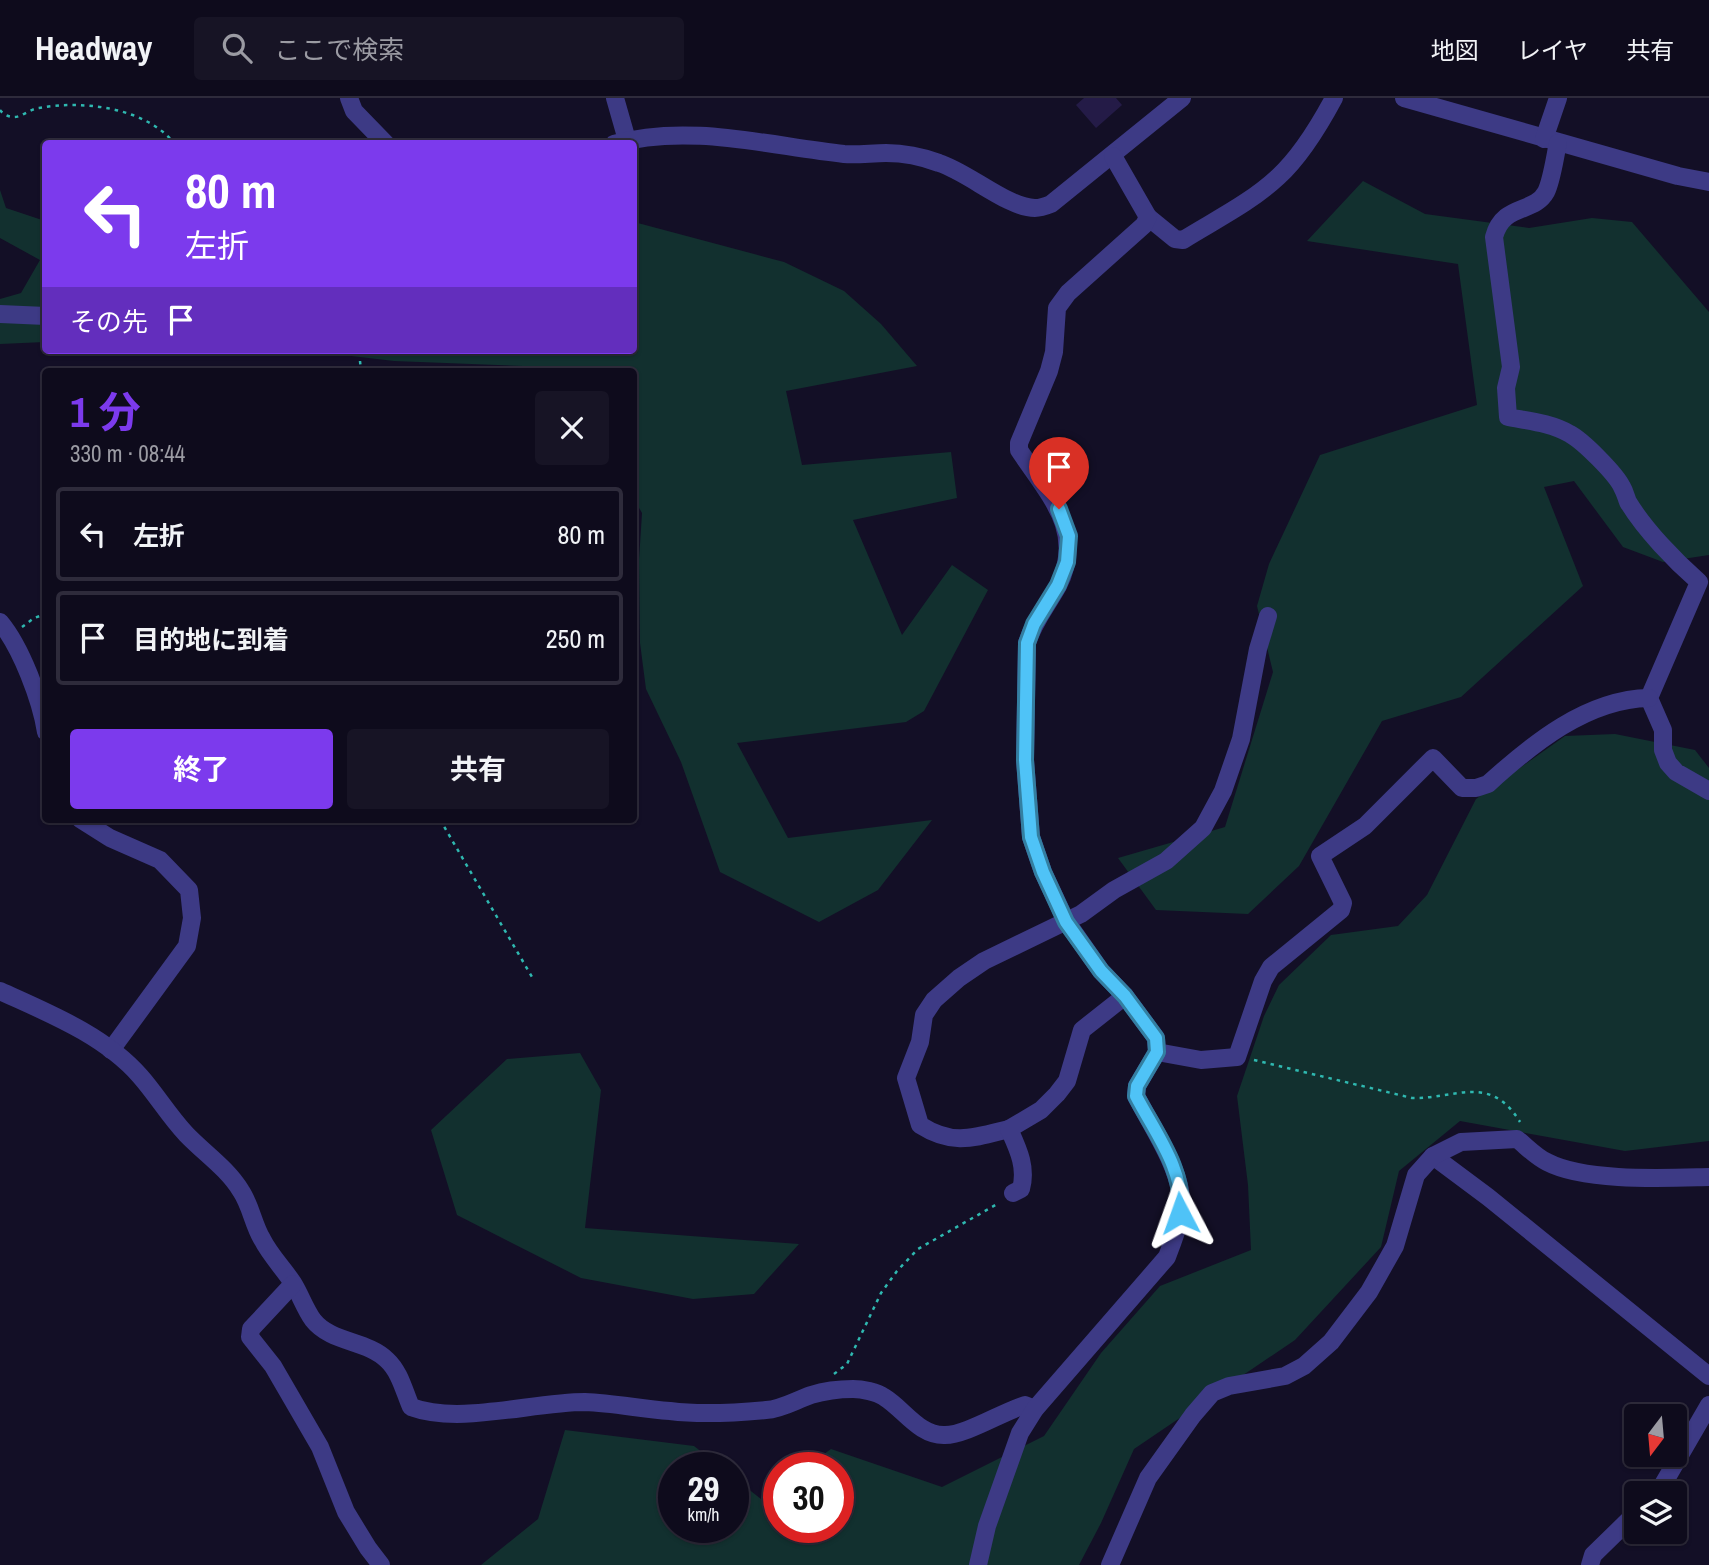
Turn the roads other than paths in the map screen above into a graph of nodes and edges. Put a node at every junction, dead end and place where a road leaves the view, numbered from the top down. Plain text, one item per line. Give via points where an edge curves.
1 (349, 98) edge
2 (615, 98) edge
3 (1334, 98) edge
4 (1404, 98) edge
5 (1558, 98) edge
6 (1175, 100) edge
7 (382, 140) edge
8 (621, 140) edge
9 (637, 141) edge
10 (1551, 141) junction
11 (1113, 156) junction
12 (1709, 182) edge
13 (1148, 217) junction
14 (0, 314) edge
15 (42, 316) edge
16 (1268, 617) dead end
17 (5, 628) edge
18 (1649, 698) junction
19 (42, 710) edge
20 (1709, 791) edge
21 (86, 823) edge
22 (1066, 922) junction
23 (0, 991) edge
24 (1125, 996) junction
25 (111, 1050) junction
26 (1157, 1052) junction
27 (1009, 1129) junction
28 (1433, 1156) junction
29 (1709, 1177) edge
30 (1013, 1193) road end
31 (293, 1284) junction
32 (1709, 1376) edge
33 (1709, 1405) edge
34 (1035, 1409) junction
35 (1665, 1481) edge
36 (1624, 1525) edge
37 (381, 1565) edge
38 (978, 1565) edge
39 (1111, 1565) edge
40 (1590, 1565) edge

1 - 7 street via 354,111
2 - 8 street
3 - 13 street via 1297,156 1249,200 1183,240 1175,239
4 - 10 street
5 - 10 street
6 - 11 street
9 - 11 street via 700,136 847,154 914,156 948,166 1020,206 1038,208 1051,204
10 - 12 street
10 - 18 street via 1546,193 1497,223 1494,237 1511,367 1506,388 1508,417 1547,424 1586,446 1622,486 1649,528 1699,582
11 - 13 street
13 - 22 street via 1057,308 1049,371 1019,443 1019,450 1059,509 1069,536 1067,562 1058,585 1027,643 1025,760 1031,837
14 - 15 street
16 - 22 street via 1241,739 1223,791 1203,828 1166,862
17 - 19 street
18 - 20 street via 1668,763
18 - 26 street via 1616,702 1548,733 1488,784 1476,788 1462,788 1433,758 1366,826 1320,856 1343,903 1342,910 1271,967 1237,1057 1201,1060
21 - 25 street via 160,860 189,890 192,918 187,946
22 - 24 street
22 - 27 street via 984,961 934,1000 924,1015 920,1042 906,1078 919,1125 936,1135 960,1140
23 - 25 street via 64,1021
24 - 26 street via 1156,1038
24 - 27 street via 1082,1030 1066,1081 1057,1094 1041,1110
25 - 31 street via 139,1075 188,1137 240,1189 261,1238
26 - 34 street via 1136,1096 1177,1175 1182,1199 1167,1257
27 - 30 street via 1025,1175 1021,1188
28 - 29 street via 1461,1142 1517,1139 1545,1162 1561,1168 1613,1177
28 - 32 street
28 - 39 street via 1416,1175 1395,1246 1369,1292 1331,1342 1304,1366 1284,1376 1212,1393 1148,1478
31 - 34 street via 314,1321 327,1332 386,1359 411,1407 425,1412 586,1402 731,1413 770,1410 811,1395 855,1389 882,1395 913,1422 943,1436 1025,1405
31 - 37 street via 251,1329 250,1337 273,1366 320,1447 346,1512
33 - 35 street
34 - 38 street via 1020,1433 987,1525
36 - 40 street via 1593,1555

